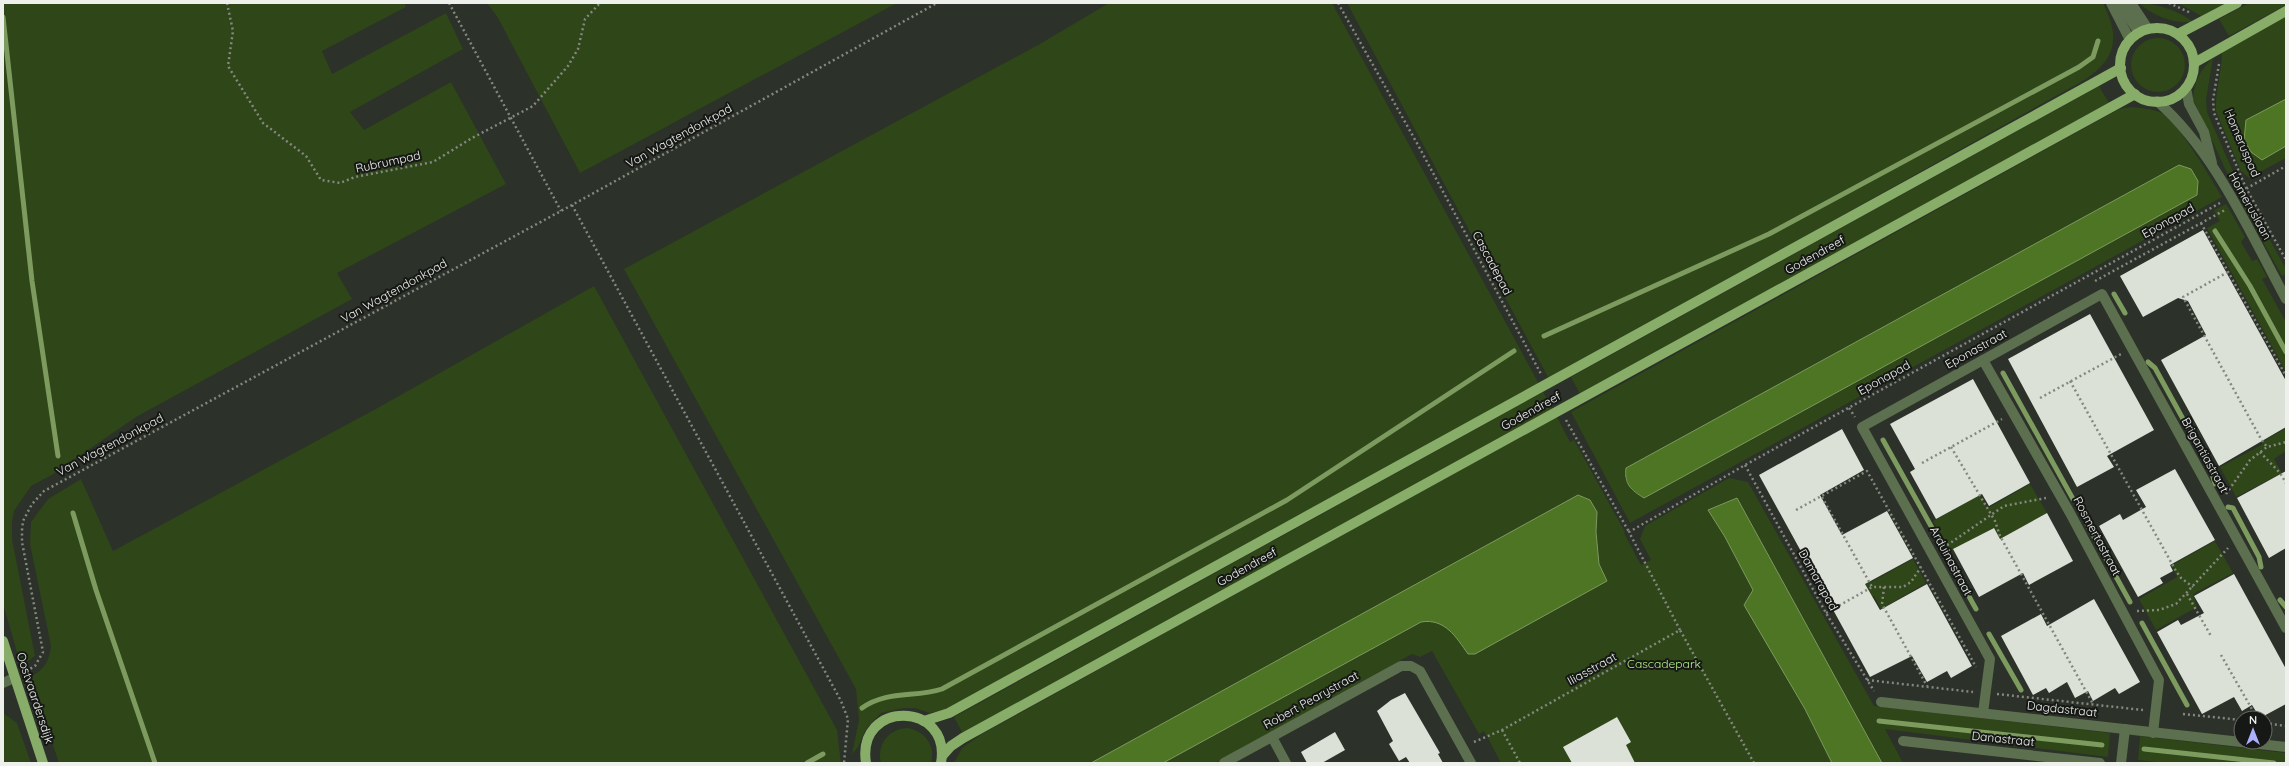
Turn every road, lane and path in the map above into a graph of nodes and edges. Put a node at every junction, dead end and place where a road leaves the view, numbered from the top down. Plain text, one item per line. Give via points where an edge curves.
1 (227, 3) edge
2 (449, 3) edge
3 (600, 3) edge
4 (937, 3) edge
5 (1338, 3) edge
6 (2111, 3) edge
7 (2120, 3) edge
8 (2131, 3) edge
9 (2169, 3) edge
10 (2237, 3) edge
11 (2286, 11) edge
12 (2202, 22) junction
13 (2143, 31) junction
14 (2178, 34) junction
15 (2130, 40) junction
16 (2217, 49) junction
17 (2194, 63) junction
18 (2121, 68) junction
19 (2186, 88) junction
20 (2134, 94) junction
21 (2156, 102) junction
22 (511, 118) junction
23 (2286, 166) edge
24 (2214, 169) junction
25 (2246, 188) junction
26 (2232, 201) junction
27 (572, 205) junction
28 (560, 211) junction
29 (2201, 223) junction
30 (2286, 260) edge
31 (2228, 272) junction
32 (2095, 281) dead end
33 (2102, 294) joint
34 (2286, 299) edge
35 (2131, 350) junction
36 (1983, 360) junction
37 (2286, 376) edge
38 (2070, 381) junction
39 (1543, 383) junction
40 (2040, 398) dead end
41 (2012, 412) junction
42 (1560, 414) junction
43 (1862, 427) joint
44 (2286, 442) edge
45 (1951, 447) junction
46 (2267, 447) junction
47 (2260, 452) junction
48 (1922, 463) dead end
49 (1745, 465) junction
50 (2286, 483) edge
51 (1822, 496) junction
52 (2217, 502) junction
53 (1796, 510) dead end
54 (1629, 532) junction
55 (2238, 541) junction
56 (1872, 587) dead end
57 (1884, 587) dead end
58 (2193, 587) junction
59 (2186, 594) junction
60 (2122, 611) junction
61 (2286, 628) edge
62 (1680, 630) junction
63 (2211, 636) dead end
64 (3, 641) edge
65 (2221, 655) dead end
66 (1977, 668) dead end
67 (14, 678) junction
68 (1867, 680) junction
69 (3, 683) edge
70 (1927, 687) junction
71 (1986, 693) junction
72 (1881, 702) joint
73 (2093, 704) junction
74 (2252, 710) edge
75 (2155, 711) junction
76 (1983, 714) junction
77 (2183, 714) dead end
78 (2233, 719) edge
79 (924, 721) junction
80 (2273, 724) edge
81 (2286, 726) edge
82 (2125, 729) junction
83 (1502, 730) junction
84 (2153, 733) junction
85 (1272, 736) junction
86 (1903, 741) dead end
87 (2233, 741) edge
88 (2273, 746) edge
89 (2286, 747) edge
90 (1462, 748) junction
91 (864, 752) junction
92 (942, 759) edge
93 (43, 763) edge
94 (844, 763) edge
95 (856, 763) edge
96 (866, 763) edge
97 (1224, 763) edge
98 (1286, 763) edge
99 (1471, 763) edge
100 (1520, 763) edge
101 (1754, 763) edge
102 (2100, 763) edge
103 (2121, 763) edge

1 - 22 path, Rubrumpad via 233,31 228,66 262,123 306,156 321,180 340,183 355,177 433,162
2 - 22 path
3 - 22 path, Rubrumpad via 585,19 578,49 552,86 533,106
4 - 27 path, Van Wagtendonkpad
5 - 39 path, Cascadepad via 1418,145
6 - 15 street
7 - 13 street
8 - 13 street
9 - 12 path via 2191,12
10 - 12 main road
11 - 16 main road
12 - 14 main road
13 - 14 main road via 2169,30
13 - 15 main road
14 - 17 main road via 2192,52
15 - 18 main road via 2121,58
16 - 17 main road
16 - 25 path, Homeruspad via 2219,64 2213,100 2214,113
17 - 19 main road via 2192,76
18 - 20 main road via 2123,78
18 - 39 main road, Godendreef via 1564,376
19 - 21 main road via 2178,95
19 - 24 street, Homeruslaan via 2189,104 2204,132
20 - 21 main road
20 - 42 main road, Godendreef via 1577,401
21 - 24 street, Homeruslaan via 2172,115
22 - 28 path
23 - 25 path, Eponapad
24 - 26 street, Homeruslaan
25 - 26 path, Eponapad
25 - 30 path, Homeruspad
26 - 29 path
26 - 34 street, Homeruslaan
26 - 49 path, Eponapad
27 - 28 path, Van Wagtendonkpad
27 - 94 path via 841,701 848,719
28 - 67 path, Van Wagtendonkpad via 44,492 32,504 23,521 22,530 22,542 43,652 35,666
29 - 31 path
29 - 32 path
31 - 37 path
31 - 46 path via 2183,297
33 - 35 street, Brigantiastraat
33 - 36 street, Eponastraat
35 - 38 path
35 - 52 street, Brigantiastraat
36 - 41 street, Rosmertastraat
36 - 43 street, Eponastraat
38 - 40 path
38 - 58 path via 2176,571
39 - 79 main road, Godendreef via 949,713
41 - 45 path
41 - 60 street, Rosmertastraat
42 - 54 path
42 - 92 main road, Godendreef via 963,738 951,746
43 - 71 street, Arduinastraat via 1990,659
44 - 46 path
45 - 48 path
45 - 73 path via 1995,521 2000,536
46 - 47 path
47 - 50 path
47 - 52 path via 2250,460 2231,490
49 - 54 path, Eponapad
49 - 68 path, Damarapad via 1826,613
51 - 53 path
51 - 56 path
51 - 66 path via 1867,471
52 - 55 street, Brigantiastraat
54 - 62 path
55 - 58 path via 2220,554
55 - 61 street, Brigantiastraat
57 - 70 path via 1882,604
58 - 59 path
59 - 60 path via 2176,604 2159,610
59 - 63 path
60 - 75 street, Rosmertastraat via 2158,680
62 - 83 path, Iliasstraat
62 - 101 path
64 - 67 main road, Oostvaardersdijk
65 - 74 path
67 - 69 street
67 - 93 main road, Oostvaardersdijk
68 - 70 path
68 - 72 path, Damarapad
70 - 71 path
71 - 73 path
71 - 76 street, Arduinastraat
72 - 76 street, Dagdastraat
73 - 75 path
75 - 84 street, Rosmertastraat
76 - 82 street, Dagdastraat
77 - 78 path
79 - 91 main road via 905,715 885,719 870,733
79 - 92 main road via 938,735
80 - 81 path
82 - 84 street, Dagdastraat
82 - 103 street
83 - 90 path, Iliasstraat
83 - 100 path
84 - 87 street, Dagdastraat
85 - 90 street, Robert Pearystraat via 1401,666 1411,666 1420,671
85 - 97 street, Robert Pearystraat
85 - 98 street
86 - 102 street, Danastraat
88 - 89 street, Dagdastraat
90 - 99 street
91 - 95 main road
91 - 96 main road

